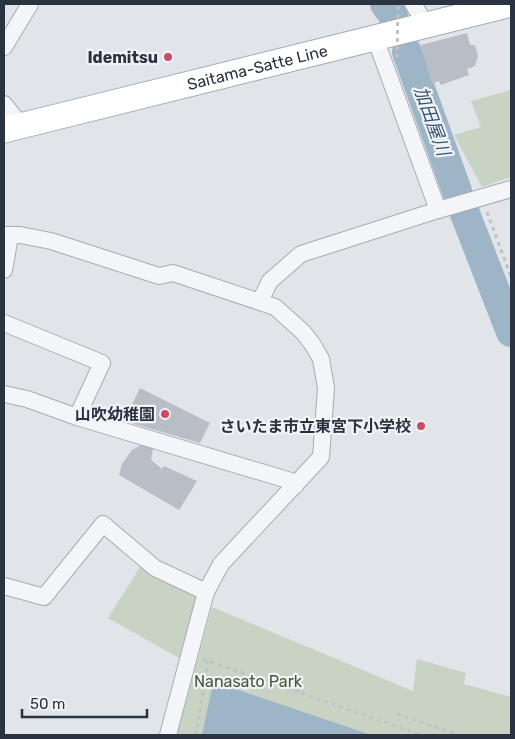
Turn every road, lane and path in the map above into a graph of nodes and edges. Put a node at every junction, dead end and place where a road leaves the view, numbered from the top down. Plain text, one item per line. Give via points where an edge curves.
1 (30, 4) edge
2 (398, 4) edge
3 (511, 4) edge
4 (420, 14) edge
5 (375, 38) junction
6 (4, 47) edge
7 (397, 58) dead end
8 (4, 104) edge
9 (13, 128) edge
10 (511, 189) edge
11 (481, 197) junction
12 (438, 210) junction
13 (7, 235) edge
14 (4, 270) edge
15 (511, 277) edge
16 (260, 301) junction
17 (4, 323) edge
18 (4, 394) edge
19 (77, 417) junction
20 (295, 486) junction
21 (4, 586) edge
22 (206, 592) junction
23 (189, 654) junction
24 (208, 661) junction
25 (301, 680) dead end
26 (298, 692) junction
27 (397, 714) dead end
28 (168, 735) edge
29 (196, 735) edge
30 (422, 735) edge
31 (460, 735) edge

1 - 6 street
2 - 7 path, bridge
3 - 4 main road, Saitama-Satte Line
4 - 5 main road, Saitama-Satte Line
5 - 9 main road, Saitama-Satte Line
5 - 12 street
8 - 9 street
10 - 11 street
11 - 12 street
11 - 15 path
12 - 16 street via 301,254 270,281
13 - 14 street
13 - 16 street via 51,241 159,276 173,273
16 - 20 street via 275,307 303,332 322,359 326,388 321,458
17 - 19 street via 102,363
18 - 19 street
19 - 20 street via 291,481
20 - 22 street via 221,564
21 - 22 street via 44,597 102,524 155,568
22 - 23 street
23 - 24 path
23 - 28 street
24 - 26 path
24 - 29 path
25 - 26 path
26 - 30 path
27 - 31 path

